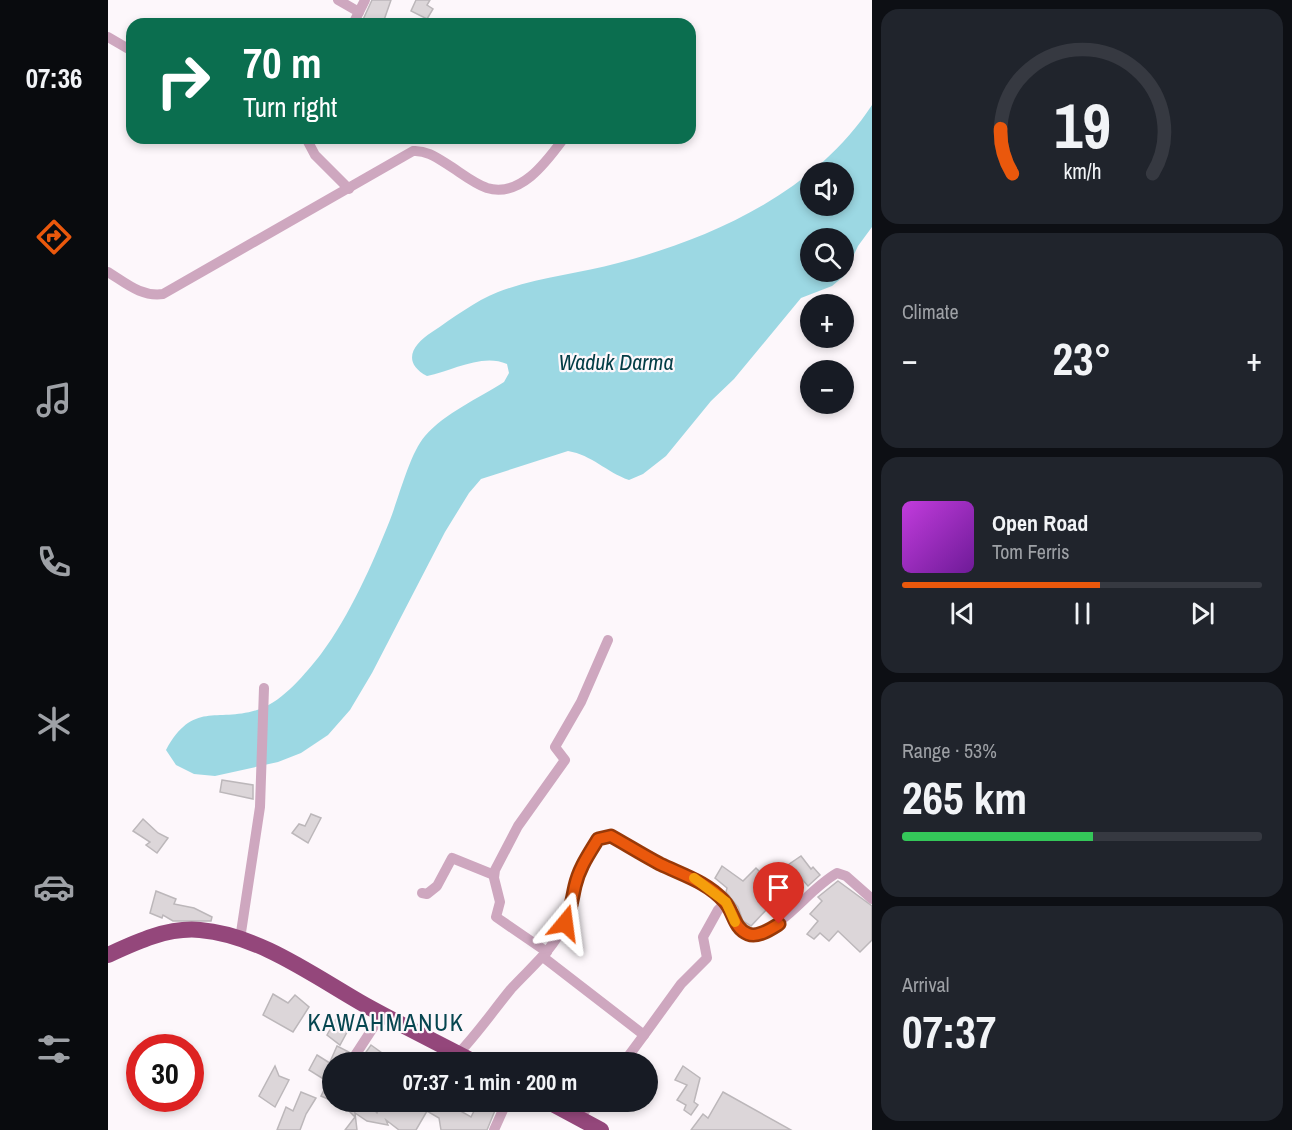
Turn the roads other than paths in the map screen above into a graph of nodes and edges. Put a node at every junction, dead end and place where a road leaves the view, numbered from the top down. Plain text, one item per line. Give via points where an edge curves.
1 (338, 0) edge
2 (364, 0) edge
3 (358, 12) junction
4 (356, 18) edge
5 (108, 37) edge
6 (126, 48) edge
7 (309, 144) edge
8 (559, 144) edge
9 (349, 189) junction
10 (108, 272) edge
11 (608, 640) dead end
12 (264, 688) dead end
13 (494, 875) junction
14 (422, 893) dead end
15 (872, 899) edge
16 (726, 902) junction
17 (240, 939) junction
18 (545, 954) junction
19 (108, 955) edge
20 (382, 1014) junction
21 (644, 1035) junction
22 (357, 1052) edge
23 (454, 1052) edge
24 (460, 1052) edge
25 (631, 1052) edge
26 (502, 1112) edge
27 (567, 1112) edge
28 (584, 1112) edge
29 (579, 1119) junction
30 (494, 1130) edge
31 (601, 1130) edge

1 - 3 street
2 - 3 street
3 - 4 street
5 - 6 street
7 - 9 street
8 - 9 street via 536,173 508,188 498,190 479,185 420,151 406,155
9 - 10 street via 163,294 142,293
11 - 13 street via 581,702 555,747 565,760 518,826
12 - 17 street via 262,777
13 - 14 street via 452,858 437,886 427,894
13 - 18 street via 500,899 496,917
15 - 16 street via 837,873 779,924 752,935 737,926
16 - 18 street via 692,878 611,836 603,836 582,864 571,911
16 - 21 street via 704,937 707,958 681,984
17 - 19 highway via 198,929 169,932
17 - 20 highway via 276,954
18 - 21 street
18 - 24 street
20 - 22 street
20 - 23 highway
21 - 25 street
26 - 30 street
27 - 29 highway
28 - 29 street
29 - 31 highway

